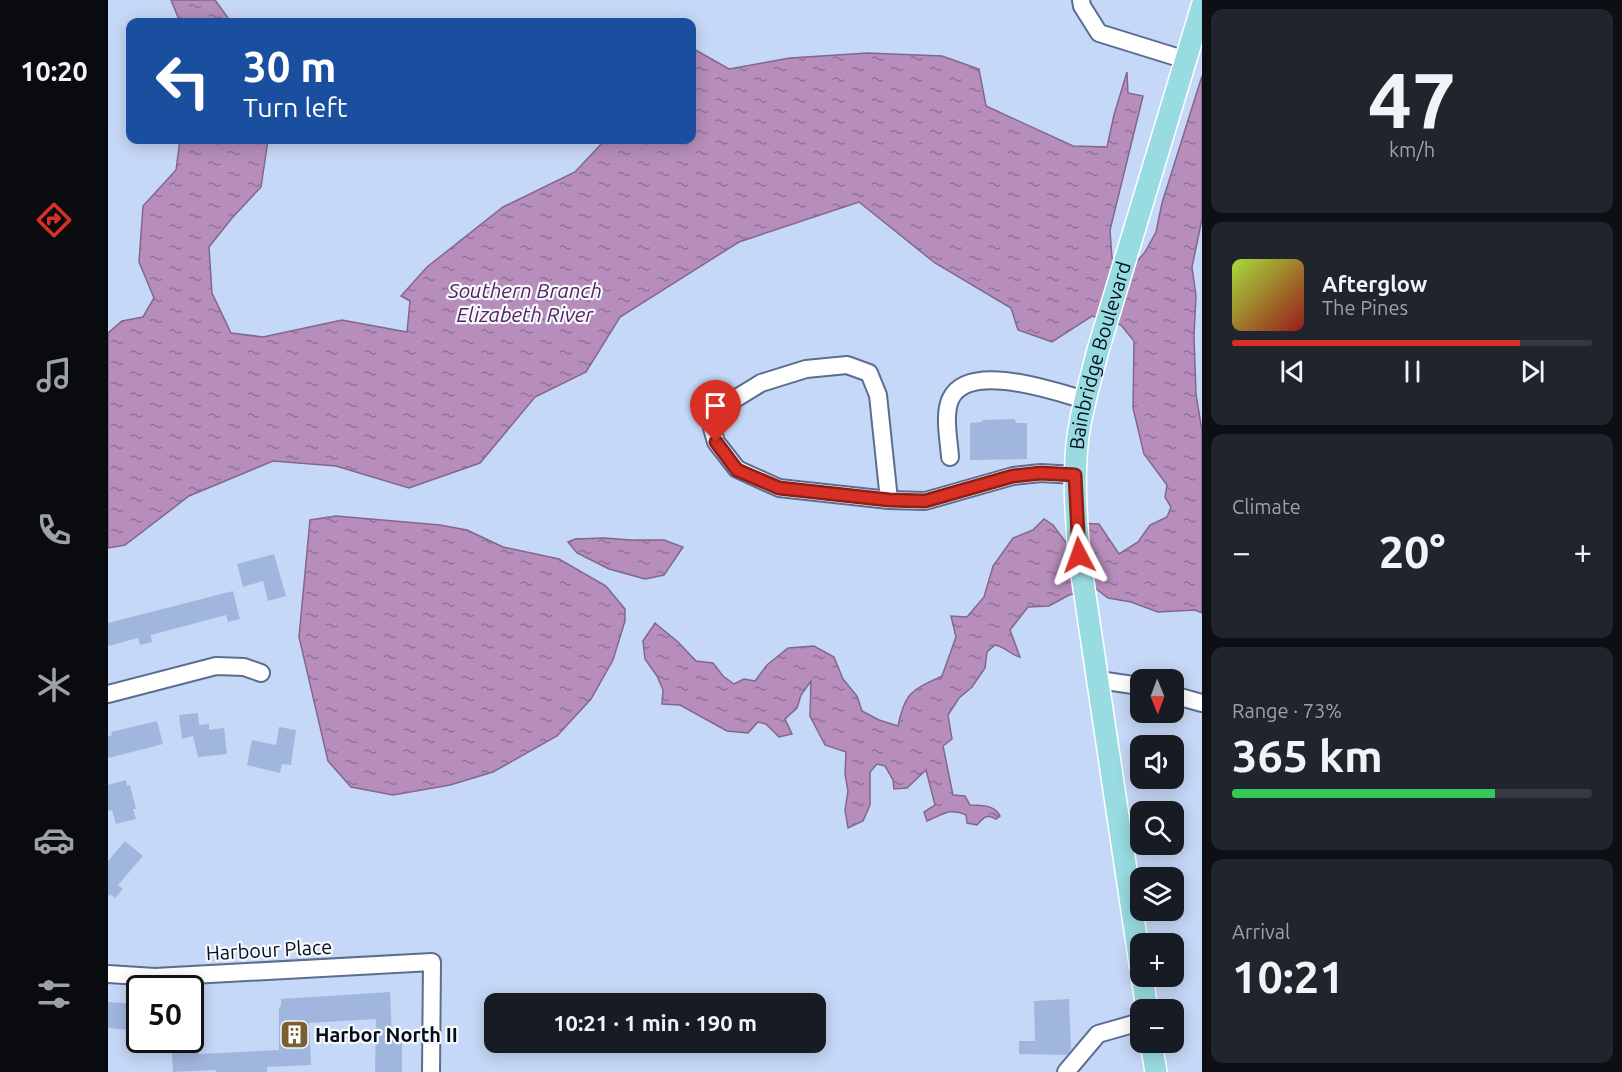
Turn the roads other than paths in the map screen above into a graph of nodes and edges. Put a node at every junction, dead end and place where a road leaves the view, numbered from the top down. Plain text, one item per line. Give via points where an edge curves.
1 (1081, 0) edge
2 (1202, 6) edge
3 (1186, 60) junction
4 (1085, 400) junction
5 (950, 457) dead end
6 (1075, 475) junction
7 (889, 500) junction
8 (261, 673) dead end
9 (1099, 680) junction
10 (1130, 685) edge
11 (108, 694) edge
12 (1184, 698) edge
13 (1202, 703) edge
14 (1136, 933) edge
15 (108, 974) edge
16 (1130, 1025) edge
17 (1153, 1053) edge
18 (431, 1072) edge
19 (1066, 1072) edge
20 (1156, 1072) edge

1 - 3 street via 1099,33
2 - 3 main road, Bainbridge Boulevard
3 - 4 main road, Bainbridge Boulevard
4 - 5 street via 1023,383 998,380 963,385 951,397 948,412
4 - 6 main road, Bainbridge Boulevard
6 - 7 street via 1013,476 925,501
6 - 9 main road, Bainbridge Boulevard via 1079,555
7 - 7 street via 779,488 737,470 716,442 712,428 735,399 761,383 806,369 847,365 869,374 878,395
8 - 11 street via 244,667 216,666
9 - 10 street
9 - 14 main road, Bainbridge Boulevard
12 - 13 street
15 - 18 street, Harbour Place via 155,977 432,962
16 - 19 street via 1098,1034
17 - 20 main road

